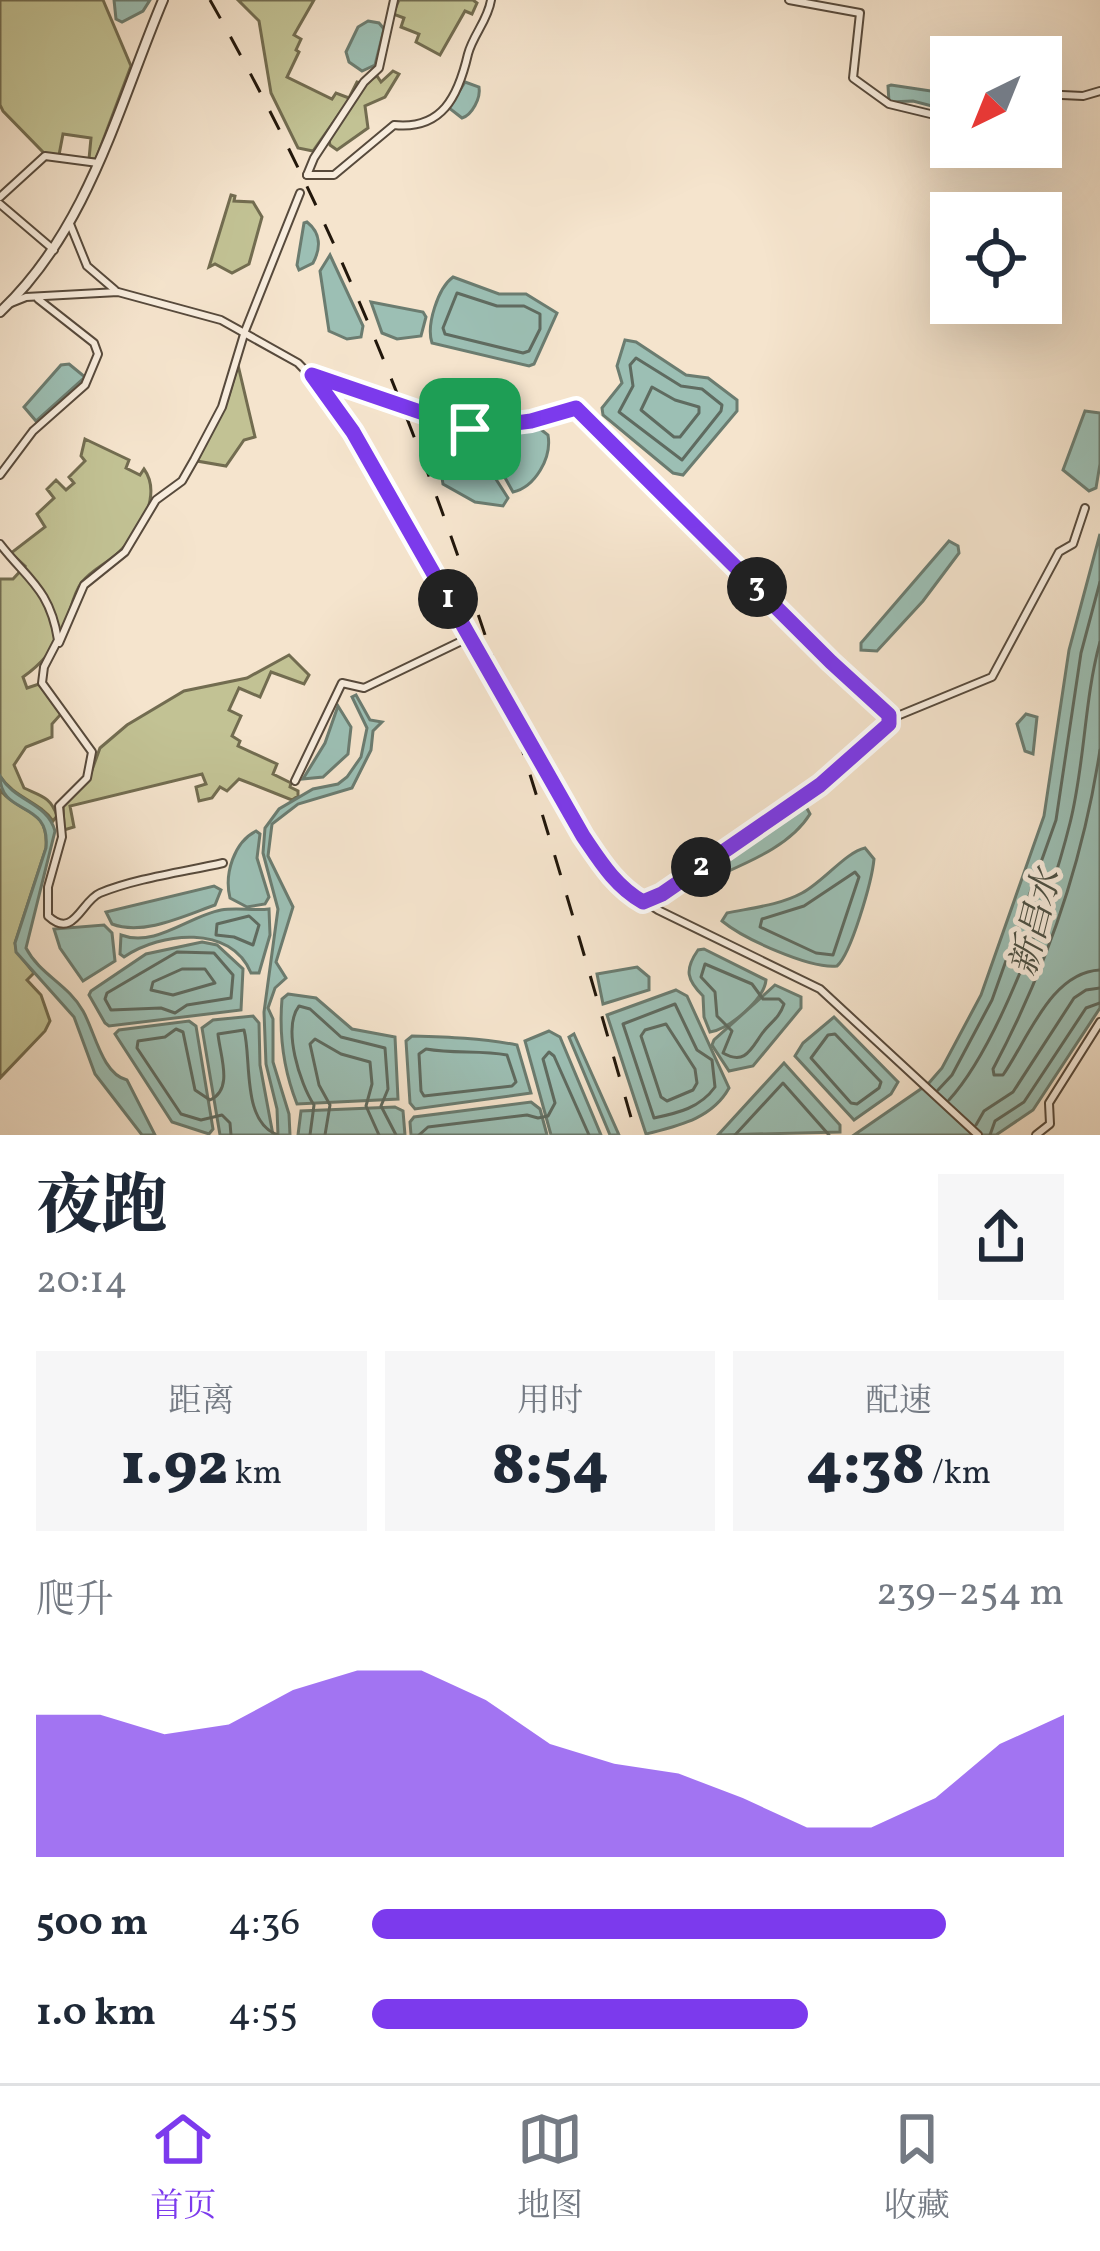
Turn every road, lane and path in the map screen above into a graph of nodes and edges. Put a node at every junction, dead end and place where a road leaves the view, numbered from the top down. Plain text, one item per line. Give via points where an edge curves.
1 (163, 0) edge
2 (394, 0) edge
3 (491, 0) edge
4 (789, 0) edge
5 (1100, 91) edge
6 (1062, 96) edge
7 (930, 114) edge
8 (98, 163) junction
9 (300, 193) dead end
10 (0, 201) edge
11 (69, 221) junction
12 (54, 250) junction
13 (118, 292) junction
14 (34, 296) junction
15 (4, 308) edge
16 (245, 331) junction
17 (312, 375) junction
18 (0, 475) edge
19 (1085, 508) dead end
20 (0, 544) edge
21 (470, 638) junction
22 (57, 646) junction
23 (890, 719) junction
24 (296, 781) dead end
25 (223, 863) dead end
26 (643, 902) junction
27 (1100, 1022) edge
28 (978, 1135) edge
29 (1036, 1135) edge

1 - 8 street
2 - 3 street via 379,68 307,175 334,176 394,125 436,119 466,72
4 - 7 street via 860,13 853,78 889,104
5 - 6 street
8 - 10 street via 46,156
8 - 11 street
9 - 16 street
10 - 12 street
11 - 12 street
11 - 13 street via 83,261
12 - 15 street
13 - 14 street
13 - 16 street
14 - 15 street
14 - 18 street via 98,354 85,385 33,431
16 - 17 street
16 - 22 street via 222,406 182,481 156,500 125,552 89,578
17 - 21 street
17 - 23 street via 470,429 576,408
19 - 23 street via 1073,544 1059,552 995,675
20 - 22 street via 32,576
21 - 24 street via 364,688 342,682
21 - 26 street via 583,836 621,887
22 - 25 street via 42,683 92,752 87,778 59,808 50,920 71,921 97,894
23 - 26 street via 820,785
26 - 28 street via 812,985
27 - 29 street via 1049,1103 1050,1124

